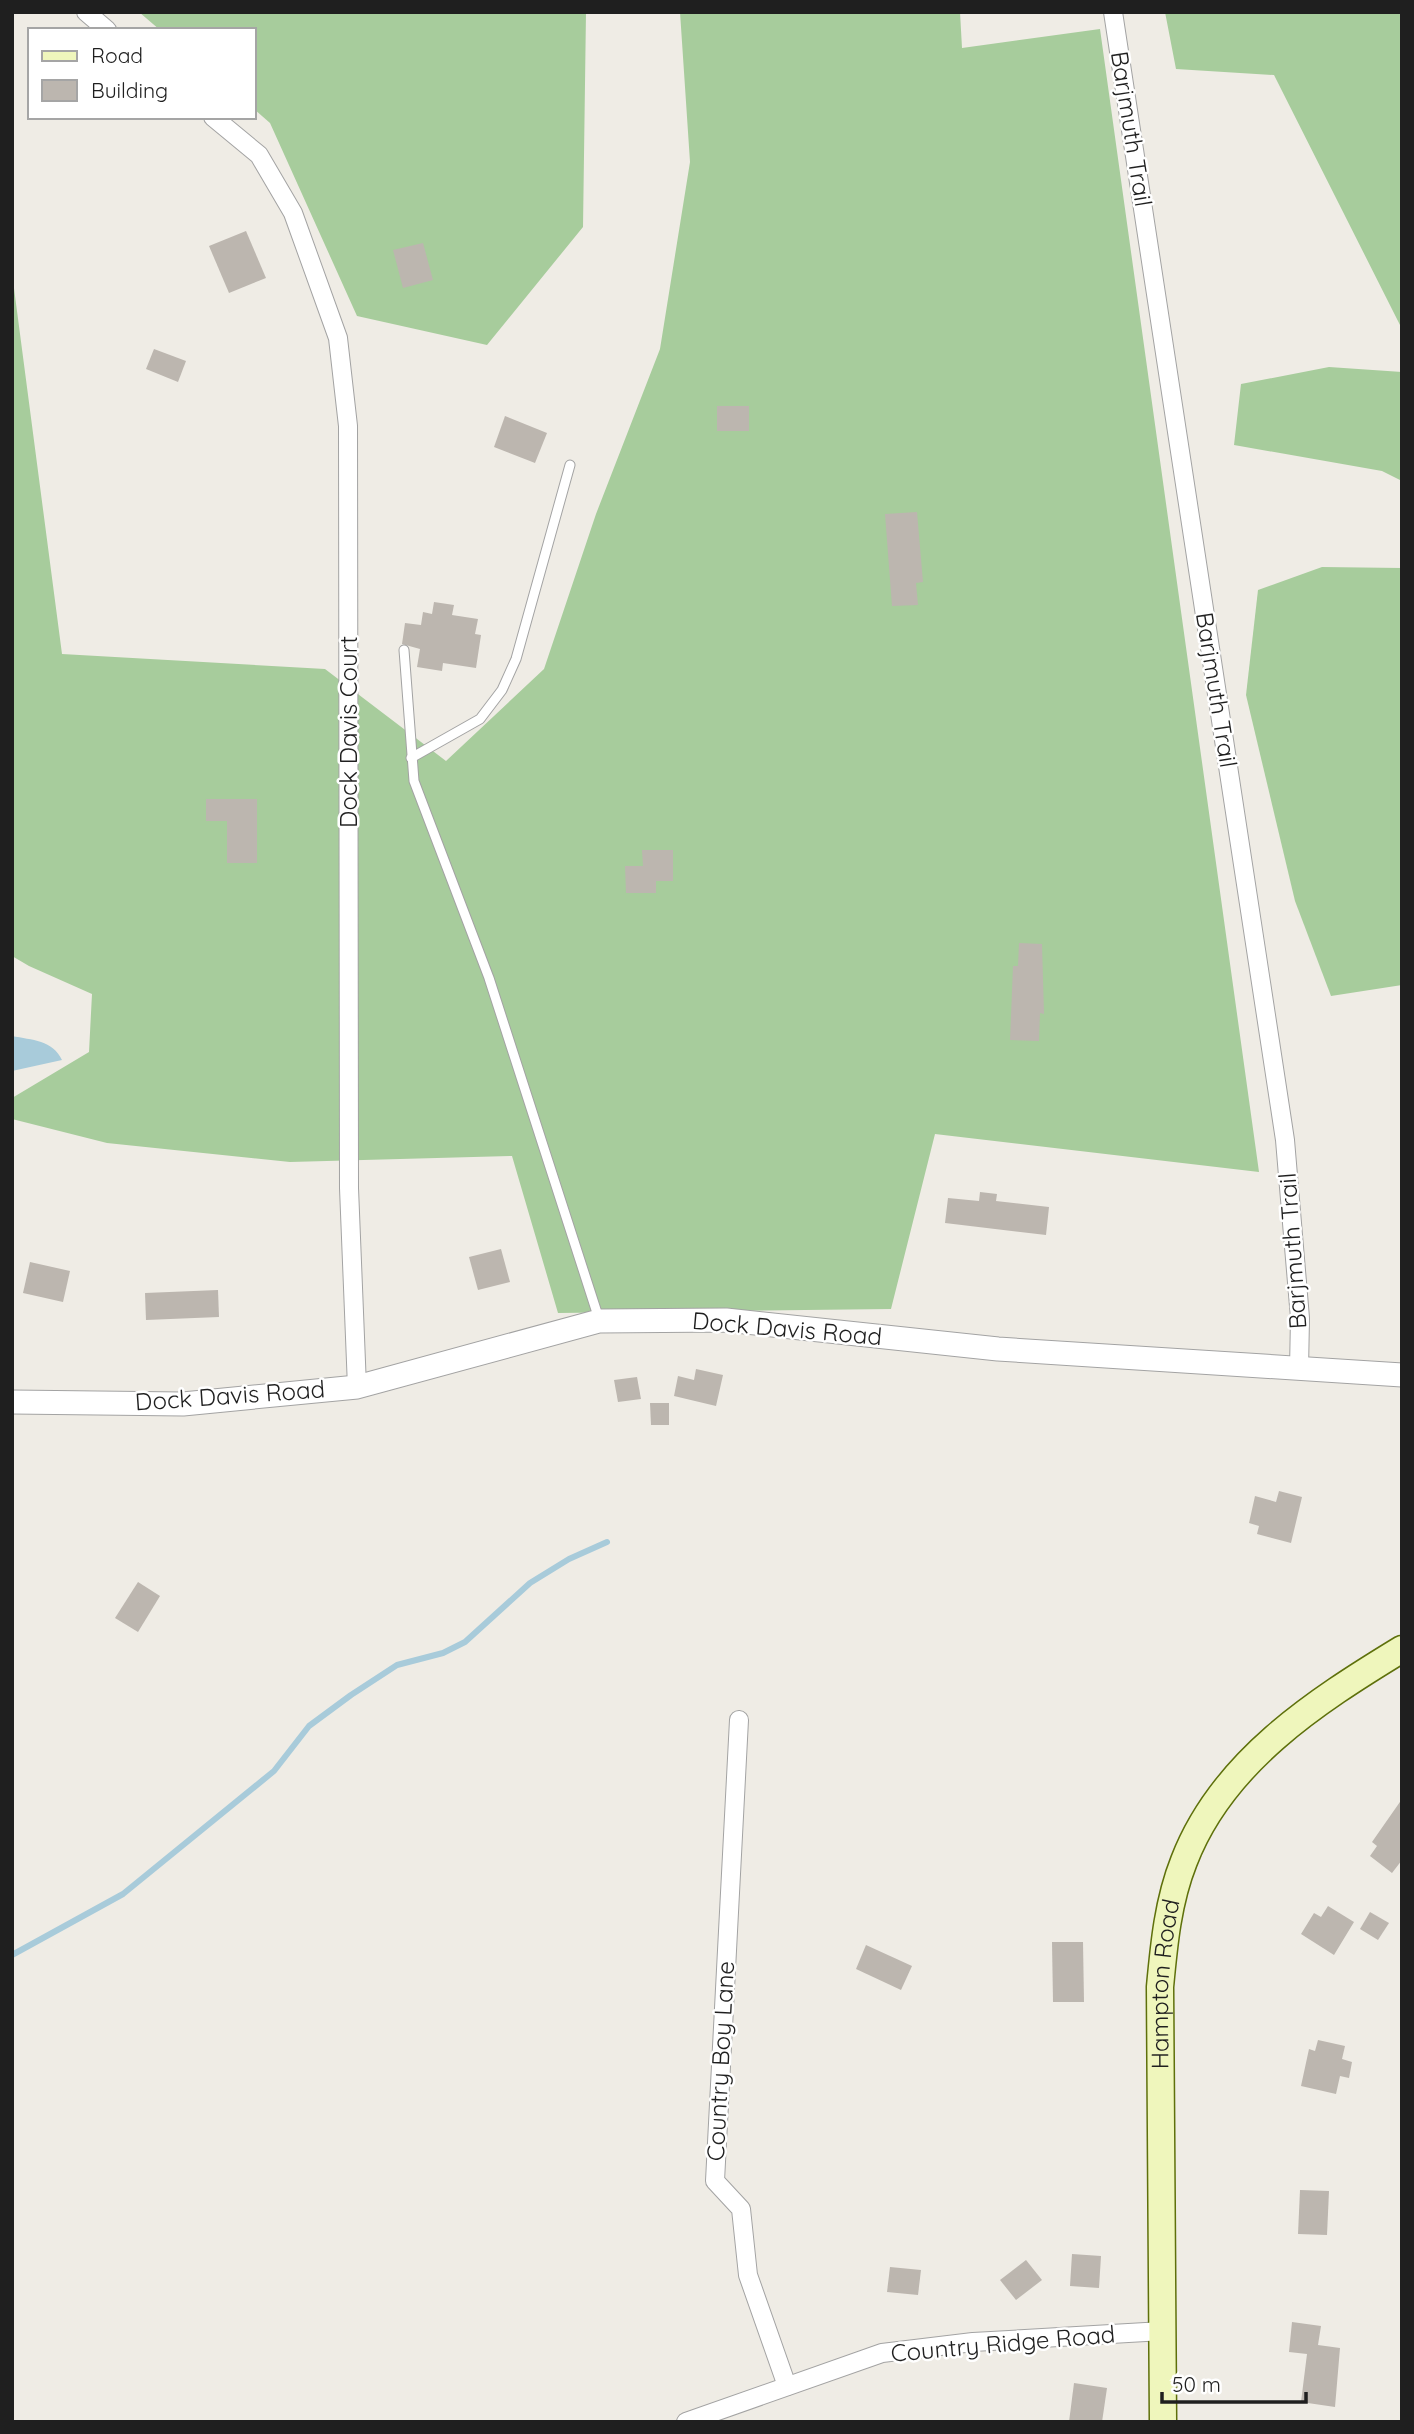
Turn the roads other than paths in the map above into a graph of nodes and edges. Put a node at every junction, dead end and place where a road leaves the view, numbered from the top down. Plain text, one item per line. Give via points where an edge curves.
1 (86, 12) edge
2 (1113, 12) edge
3 (105, 28) edge
4 (215, 119) edge
5 (570, 465) dead end
6 (404, 650) dead end
7 (411, 758) junction
8 (599, 1321) junction
9 (1299, 1370) junction
10 (1402, 1376) edge
11 (357, 1387) junction
12 (12, 1402) edge
13 (1402, 1649) edge
14 (739, 1720) dead end
15 (1163, 2331) junction
16 (787, 2386) junction
17 (686, 2422) edge
18 (1163, 2422) edge

1 - 3 street
2 - 9 street, Barjmuth Trail via 1285,1140 1300,1318
4 - 11 street, Dock Davis Court via 259,155 293,213 338,338 348,426 349,1188
5 - 7 lane via 516,659 502,690 480,719
6 - 7 lane
7 - 8 lane via 414,781 489,978
8 - 9 street, Dock Davis Road via 726,1320 998,1349
8 - 11 street, Dock Davis Road
9 - 10 street, Dock Davis Road
11 - 12 street, Dock Davis Road via 183,1404
13 - 15 main road, Hampton Road via 1330,1693 1240,1770 1211,1809 1184,1860 1167,1919 1160,1987
14 - 16 street, Country Boy Lane via 715,2180 741,2209 748,2275
15 - 16 street, Country Ridge Road via 973,2342 882,2353
15 - 18 main road, Hampton Road
16 - 17 street, Country Ridge Road

